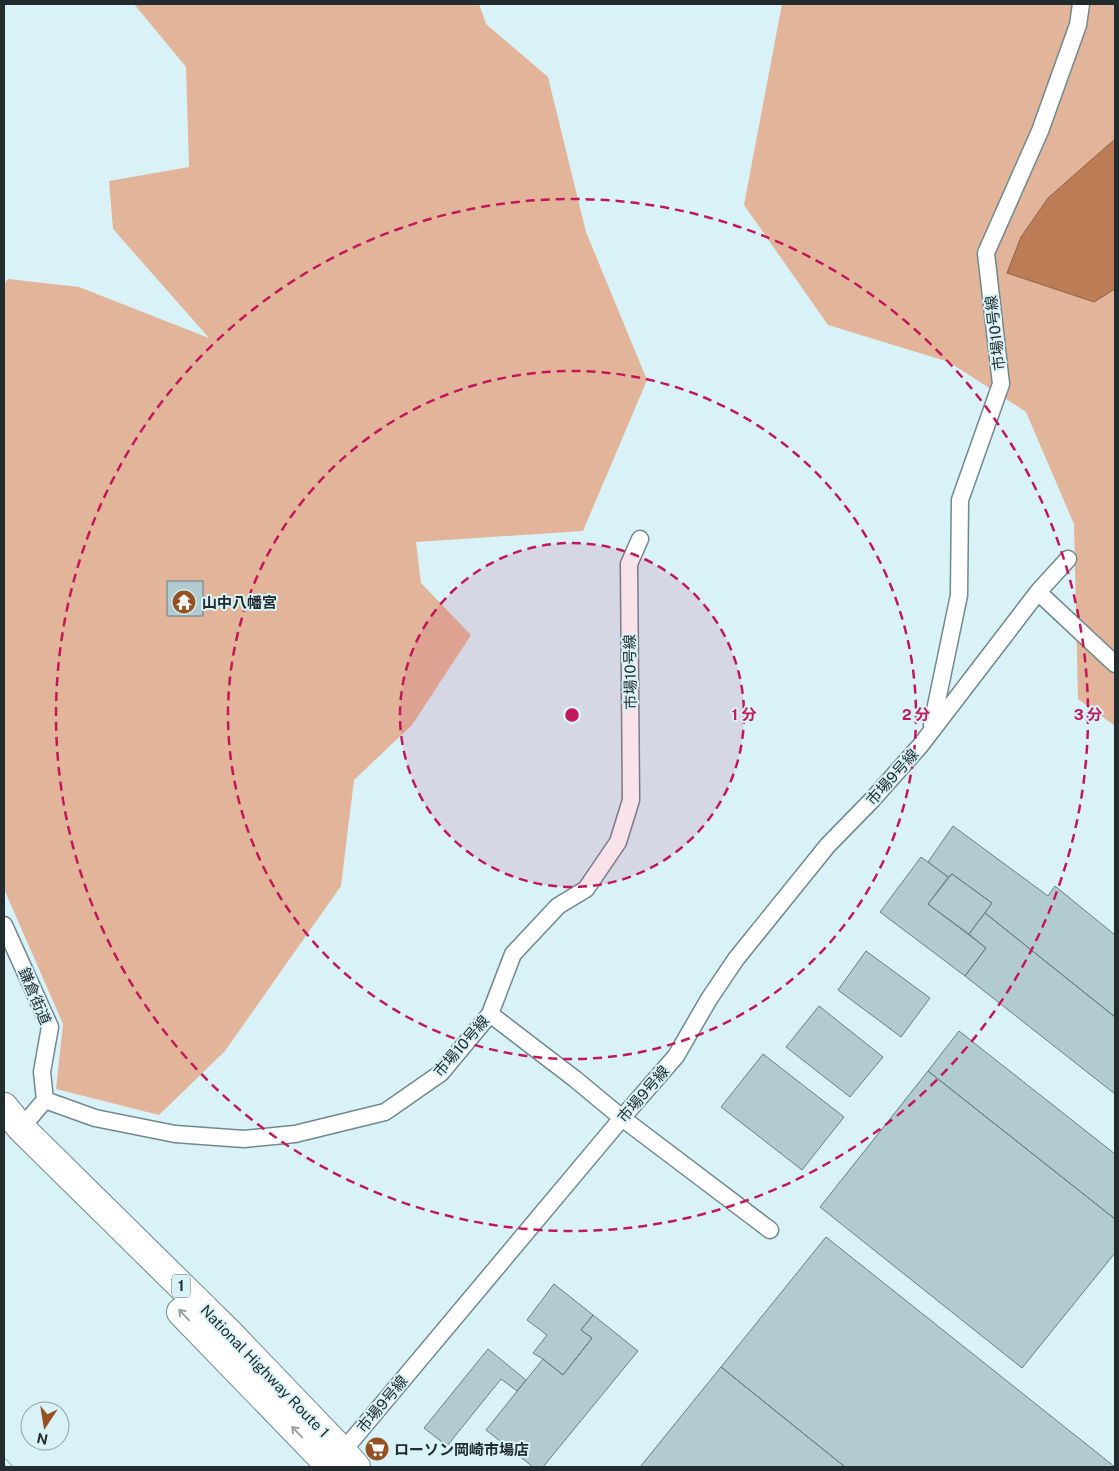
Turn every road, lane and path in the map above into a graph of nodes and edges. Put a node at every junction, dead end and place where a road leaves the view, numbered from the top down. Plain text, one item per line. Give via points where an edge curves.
1 (1081, 4) edge
2 (640, 539) dead end
3 (1068, 559) dead end
4 (1038, 592) junction
5 (1115, 664) edge
6 (932, 730) junction
7 (4, 924) edge
8 (490, 1014) junction
9 (45, 1100) junction
10 (4, 1107) edge
11 (622, 1118) junction
12 (12, 1127) edge
13 (770, 1230) dead end
14 (337, 1464) edge

1 - 6 street, 市場10号線 via 1078,25 1040,130 986,253 1001,384 960,500 959,595
2 - 8 street, 市場10号線 via 629,564 632,800 618,842 586,889 558,906 513,954
3 - 4 street, 市場9号線
4 - 5 street
4 - 6 street, 市場9号線
6 - 11 street, 市場9号線 via 828,845 736,958 676,1056
7 - 9 street, 鎌倉街道 via 50,1027 42,1072
8 - 9 street, 市場10号線 via 441,1073 385,1112 295,1134 244,1139 175,1134 95,1118
8 - 11 street
9 - 12 street
10 - 12 highway, National Highway Route 1 / 1
11 - 13 street
11 - 14 street, 市場9号線
12 - 14 highway, National Highway Route 1 / 1

